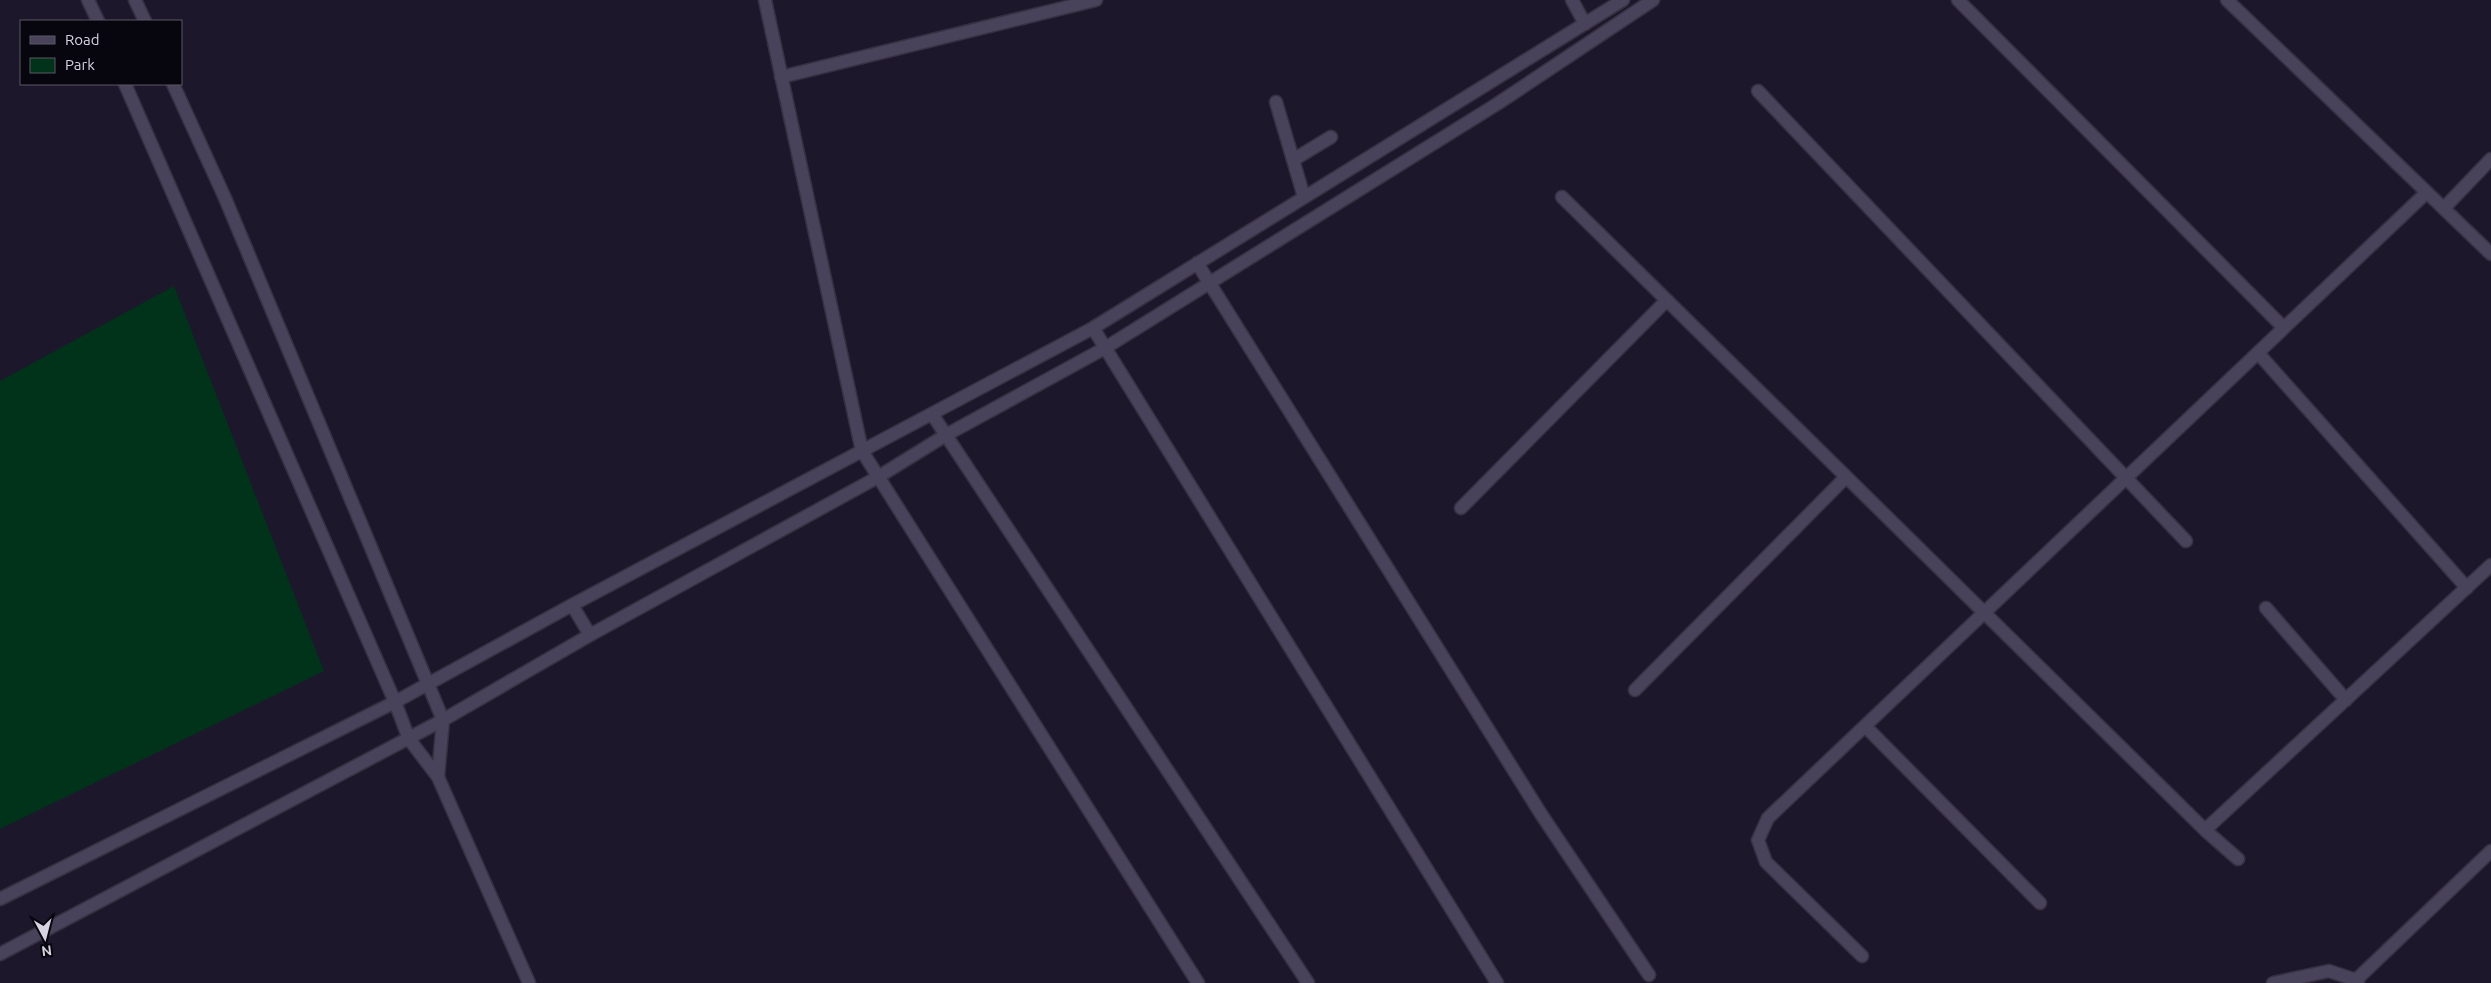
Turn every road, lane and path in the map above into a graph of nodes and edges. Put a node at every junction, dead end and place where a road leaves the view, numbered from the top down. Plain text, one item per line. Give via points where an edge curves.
1 (88, 0) edge
2 (135, 0) edge
3 (764, 0) edge
4 (1096, 0) edge
5 (1572, 0) edge
6 (1622, 0) edge
7 (1653, 0) edge
8 (1958, 0) edge
9 (2227, 0) edge
10 (98, 20) edge
11 (145, 20) edge
12 (1585, 24) junction
13 (781, 77) junction
14 (126, 85) edge
15 (173, 85) edge
16 (1484, 86) junction
17 (1758, 91) dead end
18 (1276, 102) dead end
19 (1497, 104) junction
20 (1330, 137) dead end
21 (2491, 159) edge
22 (1293, 160) junction
23 (2425, 194) junction
24 (1304, 197) junction
25 (1562, 197) dead end
26 (2444, 208) junction
27 (2491, 254) edge
28 (1197, 263) junction
29 (1211, 284) junction
30 (1666, 300) junction
31 (1093, 328) junction
32 (2284, 328) junction
33 (1105, 348) junction
34 (2258, 353) junction
35 (932, 414) junction
36 (946, 435) junction
37 (862, 451) junction
38 (878, 477) junction
39 (1846, 477) junction
40 (2125, 479) junction
41 (1461, 508) dead end
42 (2186, 541) dead end
43 (2491, 565) edge
44 (2466, 588) junction
45 (572, 605) junction
46 (2266, 608) dead end
47 (1984, 613) junction
48 (590, 635) junction
49 (426, 683) junction
50 (1635, 690) dead end
51 (2346, 700) junction
52 (395, 702) junction
53 (443, 720) junction
54 (1865, 726) junction
55 (409, 739) junction
56 (438, 777) junction
57 (2205, 830) junction
58 (2491, 851) edge
59 (2238, 859) dead end
60 (0, 899) edge
61 (2040, 903) dead end
62 (0, 954) edge
63 (1862, 956) dead end
64 (1649, 975) dead end
65 (2357, 982) edge
66 (529, 983) edge
67 (1198, 983) edge
68 (1308, 983) edge
69 (1497, 983) edge
70 (2274, 983) edge

1 - 10 street
2 - 11 street
3 - 13 street
4 - 13 street
5 - 12 street
6 - 12 street
7 - 19 street
8 - 32 street
9 - 23 street
12 - 16 street
13 - 37 street
14 - 52 street
15 - 49 street via 225,198
16 - 19 street
16 - 24 street
17 - 40 street
18 - 22 street
19 - 29 street
20 - 22 street
21 - 26 street
22 - 24 street
23 - 26 street
23 - 32 street
24 - 28 street
25 - 30 street
26 - 27 street
28 - 29 street
28 - 31 street
29 - 33 street
29 - 64 street via 1541,814
30 - 39 street
30 - 41 street
31 - 33 street
31 - 35 street
32 - 34 street
33 - 36 street
33 - 69 street
34 - 40 street
34 - 44 street
35 - 36 street
35 - 37 street
36 - 38 street
36 - 68 street
37 - 38 street
37 - 45 street
38 - 48 street
38 - 67 street
39 - 47 street
39 - 50 street
40 - 42 street
40 - 47 street
43 - 44 street
44 - 51 street
45 - 48 street
45 - 49 street
46 - 51 street
47 - 54 street
47 - 57 street
48 - 53 street
49 - 52 street
49 - 53 street
51 - 57 street
52 - 55 street
52 - 60 street
53 - 55 street
53 - 56 street
54 - 61 street
54 - 63 street via 1768,818 1758,840 1766,862
55 - 56 street
55 - 62 street
56 - 66 street
57 - 59 street
58 - 65 street
65 - 70 street via 2329,971

